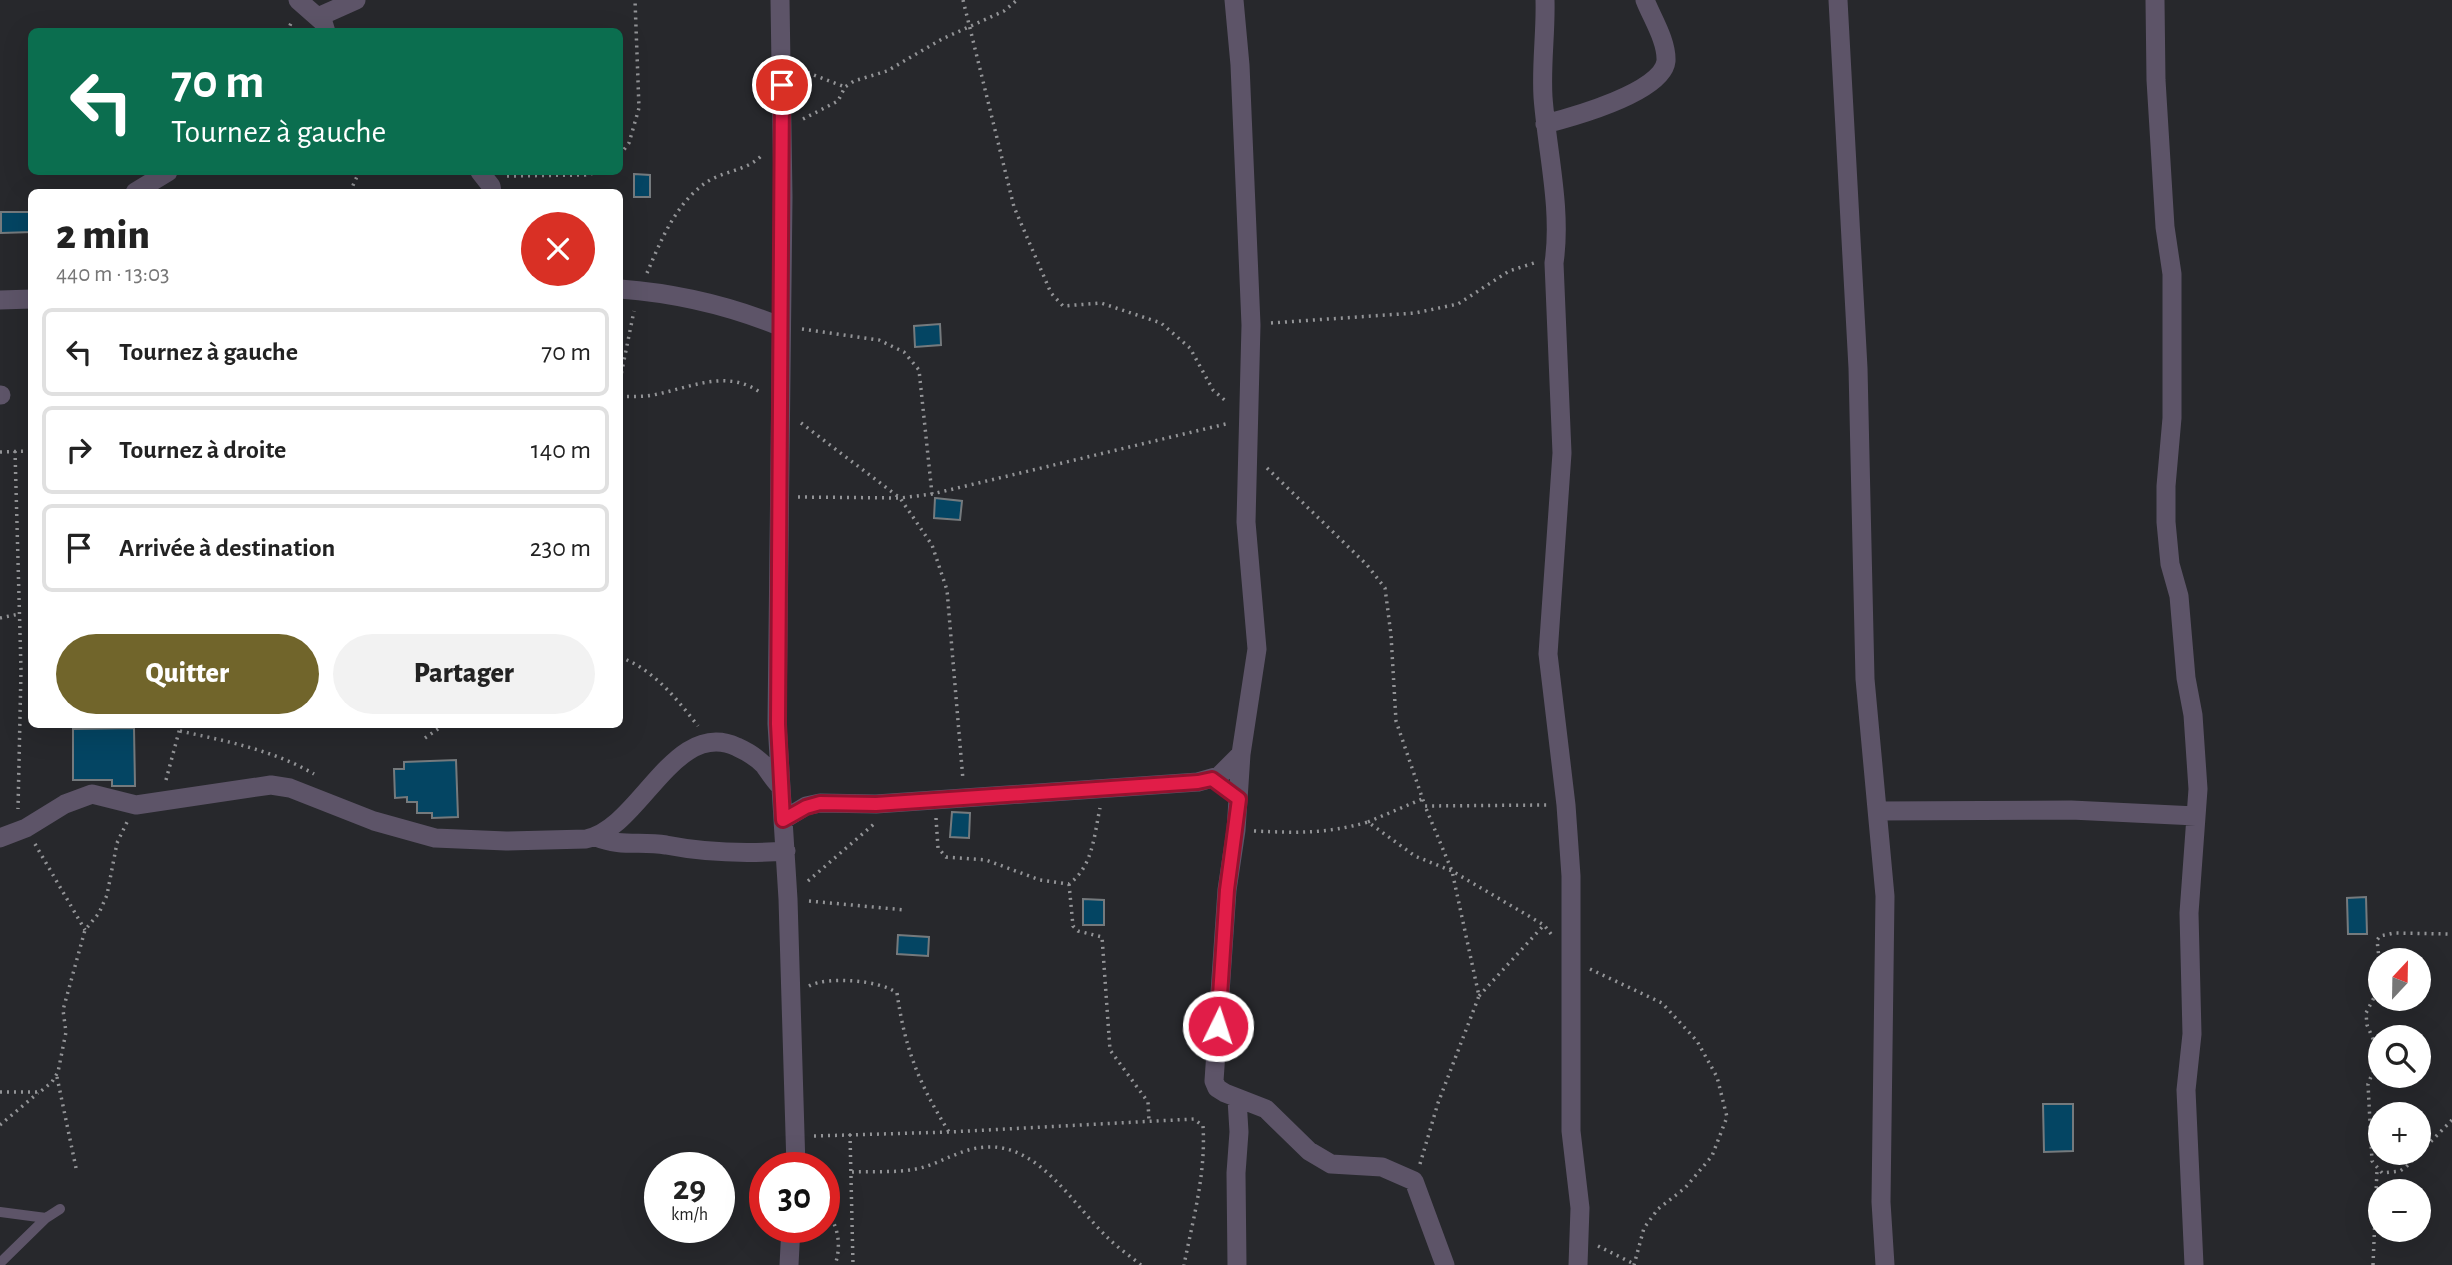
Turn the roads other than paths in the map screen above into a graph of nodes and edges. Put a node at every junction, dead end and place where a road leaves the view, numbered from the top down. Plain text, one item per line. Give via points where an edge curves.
1 (356, 0) edge
2 (780, 0) edge
3 (1234, 0) edge
4 (1545, 0) edge
5 (1645, 0) edge
6 (1838, 0) edge
7 (2155, 0) edge
8 (300, 2) edge
9 (322, 24) edge
10 (1545, 124) junction
11 (163, 175) edge
12 (140, 189) edge
13 (28, 286) edge
14 (623, 289) edge
15 (28, 299) edge
16 (5, 300) edge
17 (779, 326) junction
18 (1241, 754) junction
19 (1212, 779) junction
20 (780, 786) junction
21 (1239, 799) junction
22 (1878, 811) junction
23 (2196, 816) junction
24 (783, 820) junction
25 (596, 837) junction
26 (0, 838) edge
27 (786, 852) junction
28 (1237, 1099) junction
29 (796, 1152) edge
30 (60, 1209) dead end
31 (0, 1212) edge
32 (46, 1218) junction
33 (790, 1243) edge
34 (0, 1263) edge
35 (789, 1265) edge
36 (1237, 1265) edge
37 (1446, 1265) edge
38 (1578, 1265) edge
39 (1885, 1265) edge
40 (2194, 1265) edge

1 - 9 street
2 - 17 street via 783,197
3 - 18 street via 1251,325 1246,522 1257,649
4 - 10 street
5 - 10 street via 1663,43 1663,71 1652,83 1584,114
6 - 22 street via 1858,368 1865,679
7 - 23 street via 2172,274 2172,418 2165,522 2193,715
8 - 9 street
10 - 38 street via 1557,243 1553,263 1562,453 1548,654 1571,886 1571,1131 1580,1208
11 - 12 street
13 - 16 street
14 - 17 street via 666,294
15 - 16 street
17 - 20 street
18 - 19 street
18 - 21 street
19 - 21 street
19 - 24 street via 898,803 820,803
20 - 24 street
20 - 25 street via 763,764 744,751 711,741 668,767 624,816
21 - 28 street via 1227,890 1214,1081 1217,1088
22 - 23 street via 2071,810
22 - 39 street via 1885,896 1881,1202
23 - 40 street via 2189,913 2192,1034 2186,1090
24 - 27 street
25 - 26 street via 435,838 279,786 136,805 92,794
25 - 27 street via 611,843 666,845 692,852
27 - 29 street
28 - 36 street
28 - 37 street via 1266,1109 1309,1151 1331,1164 1382,1167 1414,1181
30 - 32 lane
31 - 32 lane
32 - 34 lane
33 - 35 street

